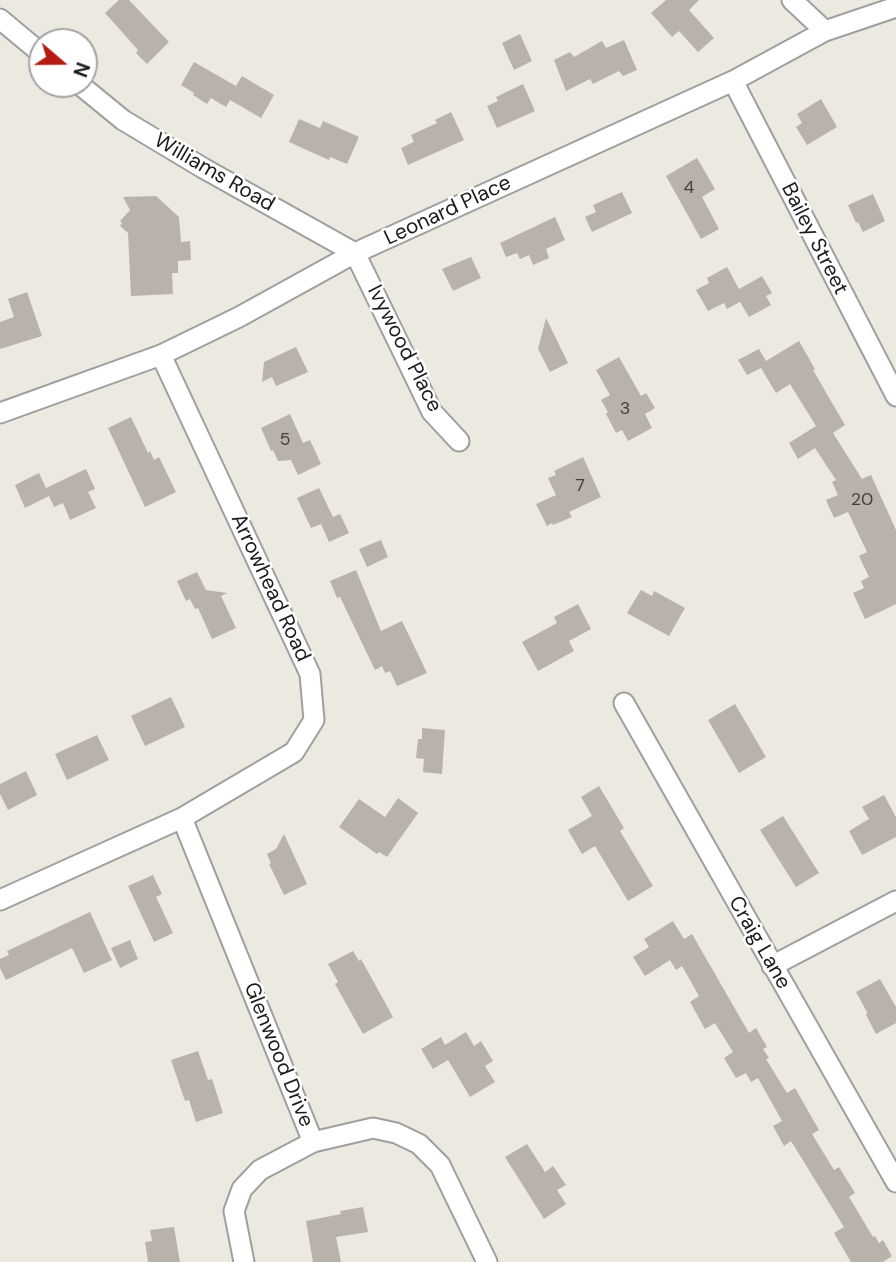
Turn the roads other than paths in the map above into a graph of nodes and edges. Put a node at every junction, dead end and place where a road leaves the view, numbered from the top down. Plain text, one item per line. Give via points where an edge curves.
1 (792, 0) edge
2 (896, 7) edge
3 (0, 19) edge
4 (825, 31) junction
5 (28, 42) edge
6 (733, 81) junction
7 (96, 98) edge
8 (355, 253) junction
9 (161, 355) junction
10 (896, 396) edge
11 (0, 413) edge
12 (459, 441) dead end
13 (624, 703) dead end
14 (182, 818) junction
15 (0, 900) edge
16 (896, 901) edge
17 (772, 966) junction
18 (313, 1142) junction
19 (896, 1182) edge
20 (244, 1262) edge
21 (487, 1262) edge

1 - 4 street
2 - 4 street, Leonard Place
3 - 5 street
4 - 6 street, Leonard Place
6 - 8 street, Leonard Place
6 - 10 street, Bailey Street
7 - 8 street, Williams Road via 123,120 203,168
8 - 9 street, Leonard Place
8 - 12 street, Ivywood Place via 432,412
9 - 11 street, Leonard Place
9 - 14 street, Arrowhead Road via 310,674 314,720 294,752
13 - 17 street, Craig Lane
14 - 15 street, Arrowhead Road
14 - 18 street, Glenwood Drive
16 - 17 street
17 - 19 street, Craig Lane
18 - 20 street, Glenwood Drive via 260,1170 242,1189 234,1211
18 - 21 street via 373,1128 419,1144 440,1165

